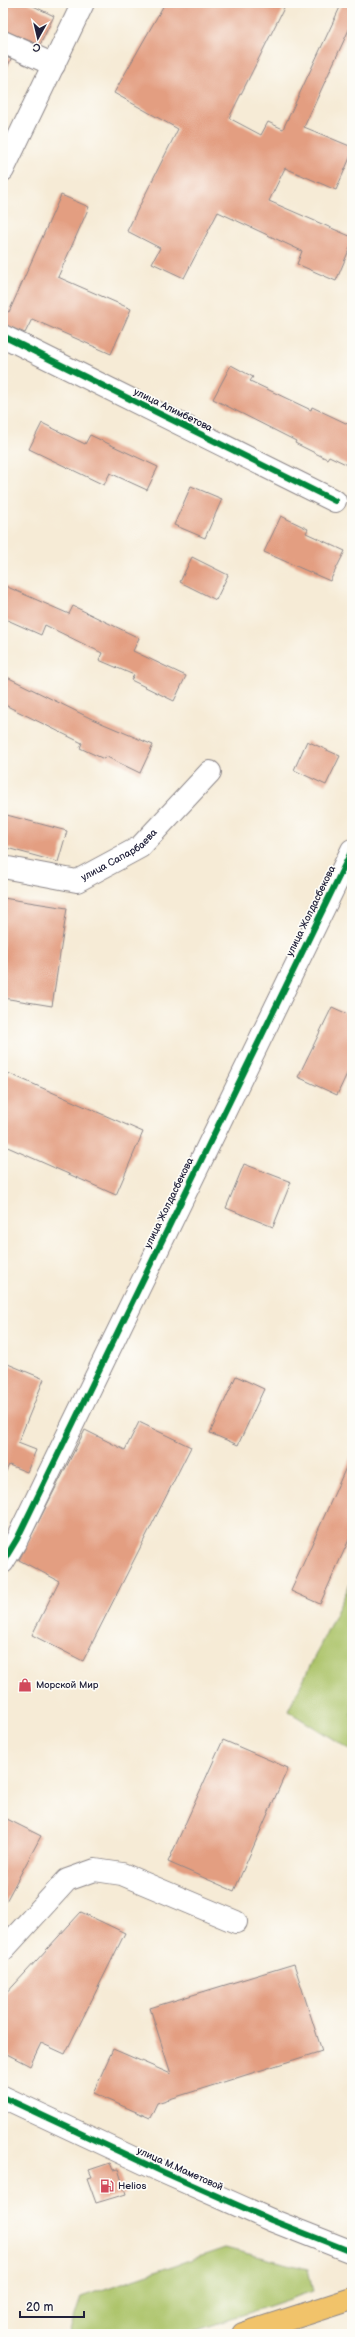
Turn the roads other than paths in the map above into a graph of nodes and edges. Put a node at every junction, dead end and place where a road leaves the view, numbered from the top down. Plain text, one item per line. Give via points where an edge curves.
1 (83, 3) edge
2 (3, 42) edge
3 (54, 65) junction
4 (3, 170) edge
5 (3, 336) edge
6 (335, 501) dead end
7 (210, 772) dead end
8 (352, 850) edge
9 (3, 867) edge
10 (3, 1562) edge
11 (236, 1922) dead end
12 (3, 1950) edge
13 (3, 2097) edge
14 (352, 2252) edge
15 (352, 2299) edge
16 (243, 2334) edge

1 - 3 street
2 - 3 street
3 - 4 street
5 - 6 street, улица Алимбетова
7 - 9 street, улица Сапарбаева via 140,847 77,881
8 - 10 street, улица Жолдасбекова via 17,1539
11 - 12 street via 122,1874 95,1870 68,1880
13 - 14 street, улица М.Маметовой via 156,2169 271,2220
15 - 16 main road

